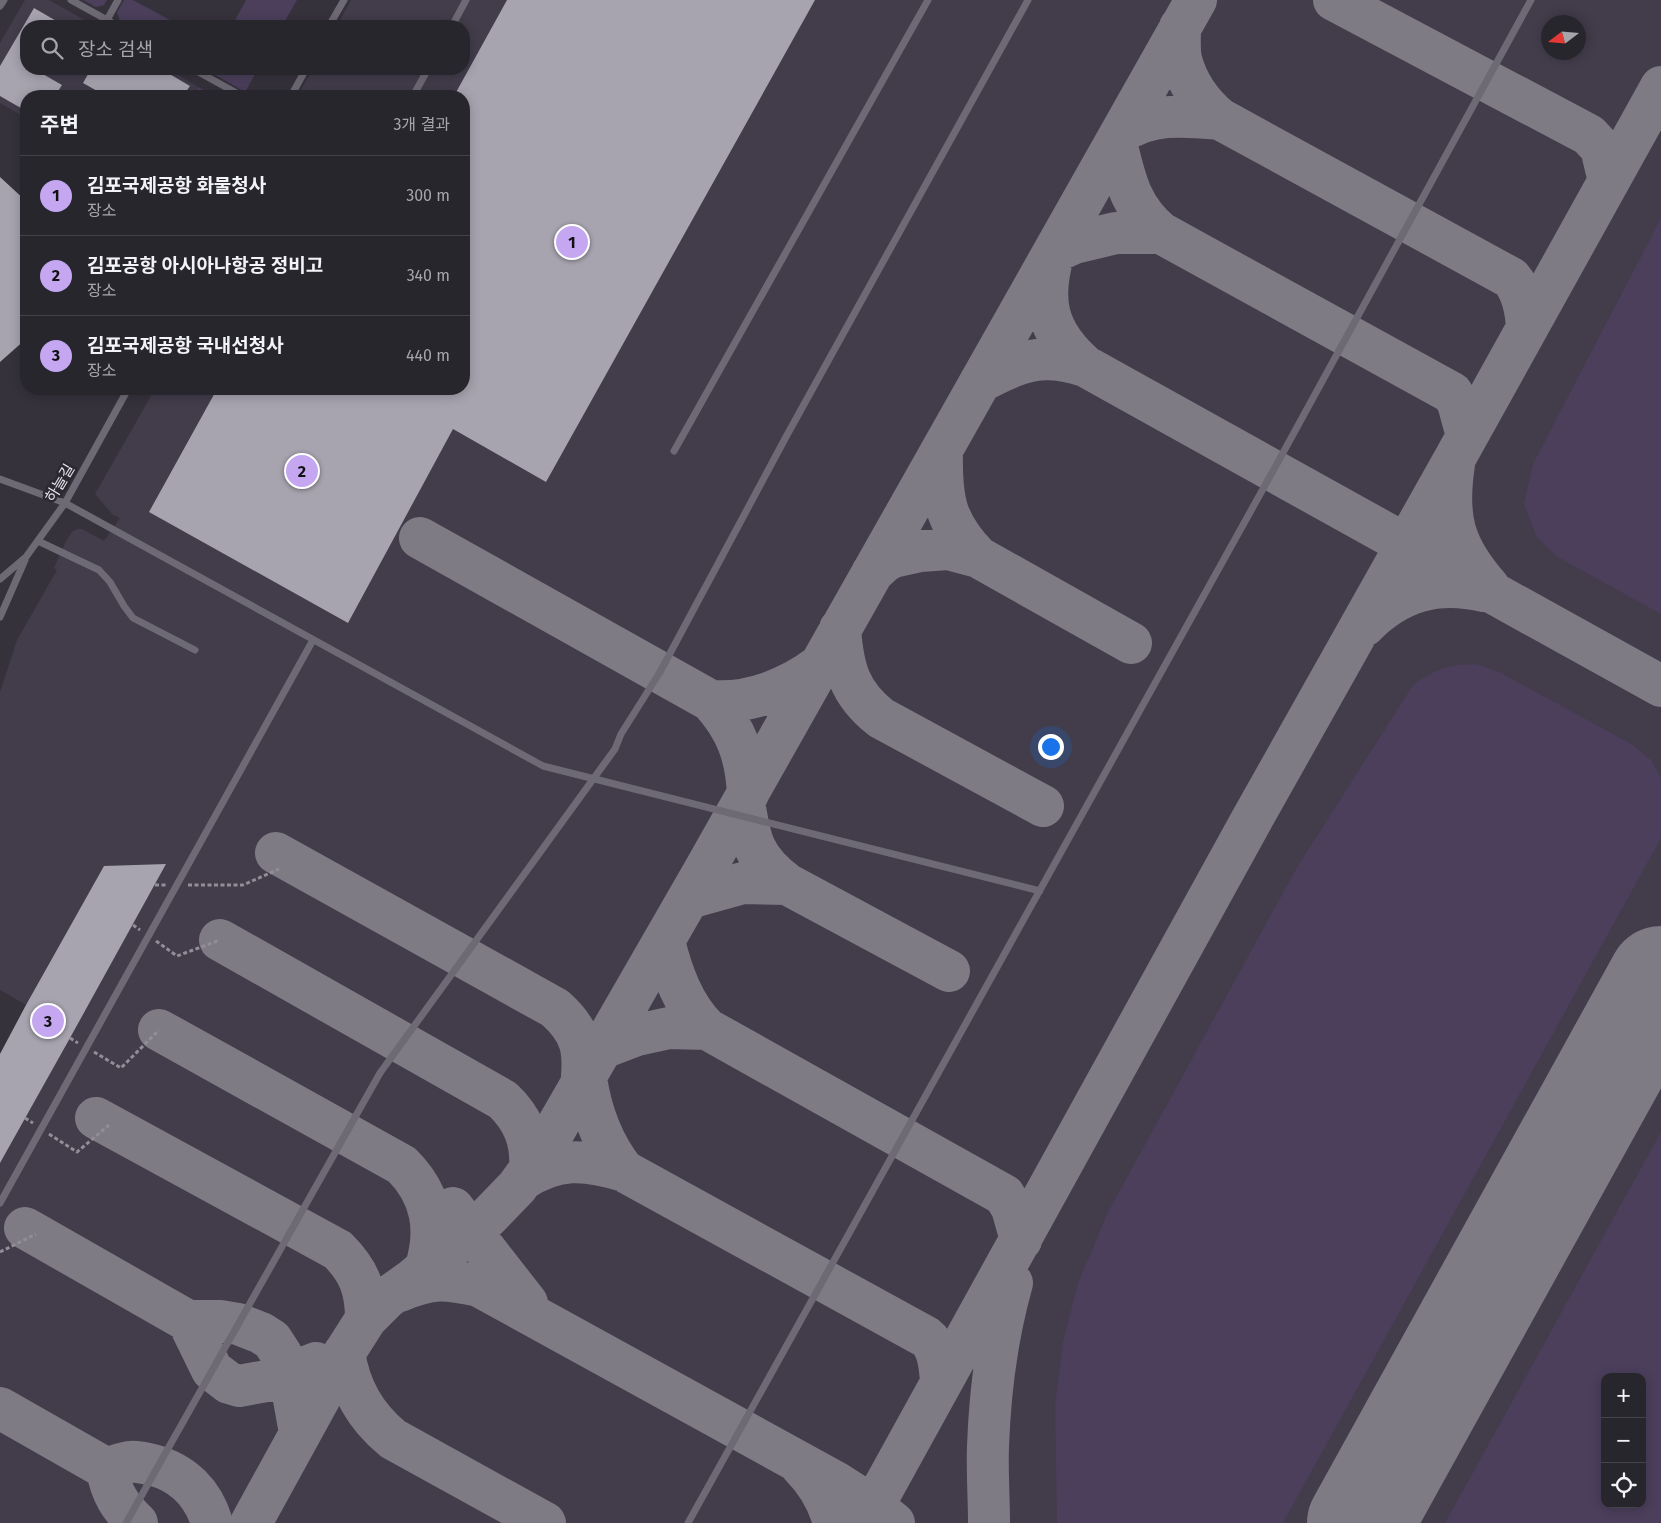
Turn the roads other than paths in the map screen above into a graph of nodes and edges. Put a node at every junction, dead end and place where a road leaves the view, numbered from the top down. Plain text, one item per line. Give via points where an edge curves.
1 (4, 0) edge
2 (71, 0) edge
3 (118, 0) edge
4 (344, 0) edge
5 (466, 0) edge
6 (928, 0) edge
7 (1028, 0) edge
8 (1531, 0) edge
9 (0, 6) edge
10 (107, 20) joint
11 (332, 20) edge
12 (455, 20) edge
13 (204, 75) edge
14 (303, 75) edge
15 (425, 75) edge
16 (231, 90) edge
17 (294, 90) edge
18 (416, 90) edge
19 (125, 395) edge
20 (674, 452) dead end
21 (0, 479) edge
22 (65, 503) junction
23 (38, 541) junction
24 (26, 556) junction
25 (0, 579) edge
26 (0, 617) edge
27 (313, 640) junction
28 (196, 650) dead end
29 (593, 779) junction
30 (1040, 891) junction
31 (0, 1203) edge
32 (126, 1523) edge
33 (688, 1523) edge

1 - 9 lane
2 - 10 lane
3 - 10 lane
4 - 11 lane
5 - 12 lane
6 - 20 lane
7 - 29 lane via 660,672 615,749
8 - 30 lane
13 - 16 lane
14 - 17 lane
15 - 18 lane
19 - 22 lane, 하늘길
21 - 22 lane
22 - 23 lane, 하늘길
22 - 27 lane
23 - 24 lane, 하늘길
23 - 28 lane via 99,570 133,618
24 - 25 lane, 하늘길
24 - 26 lane
27 - 29 lane via 539,764
27 - 31 lane
29 - 30 lane
29 - 32 lane via 380,1073
30 - 33 lane

